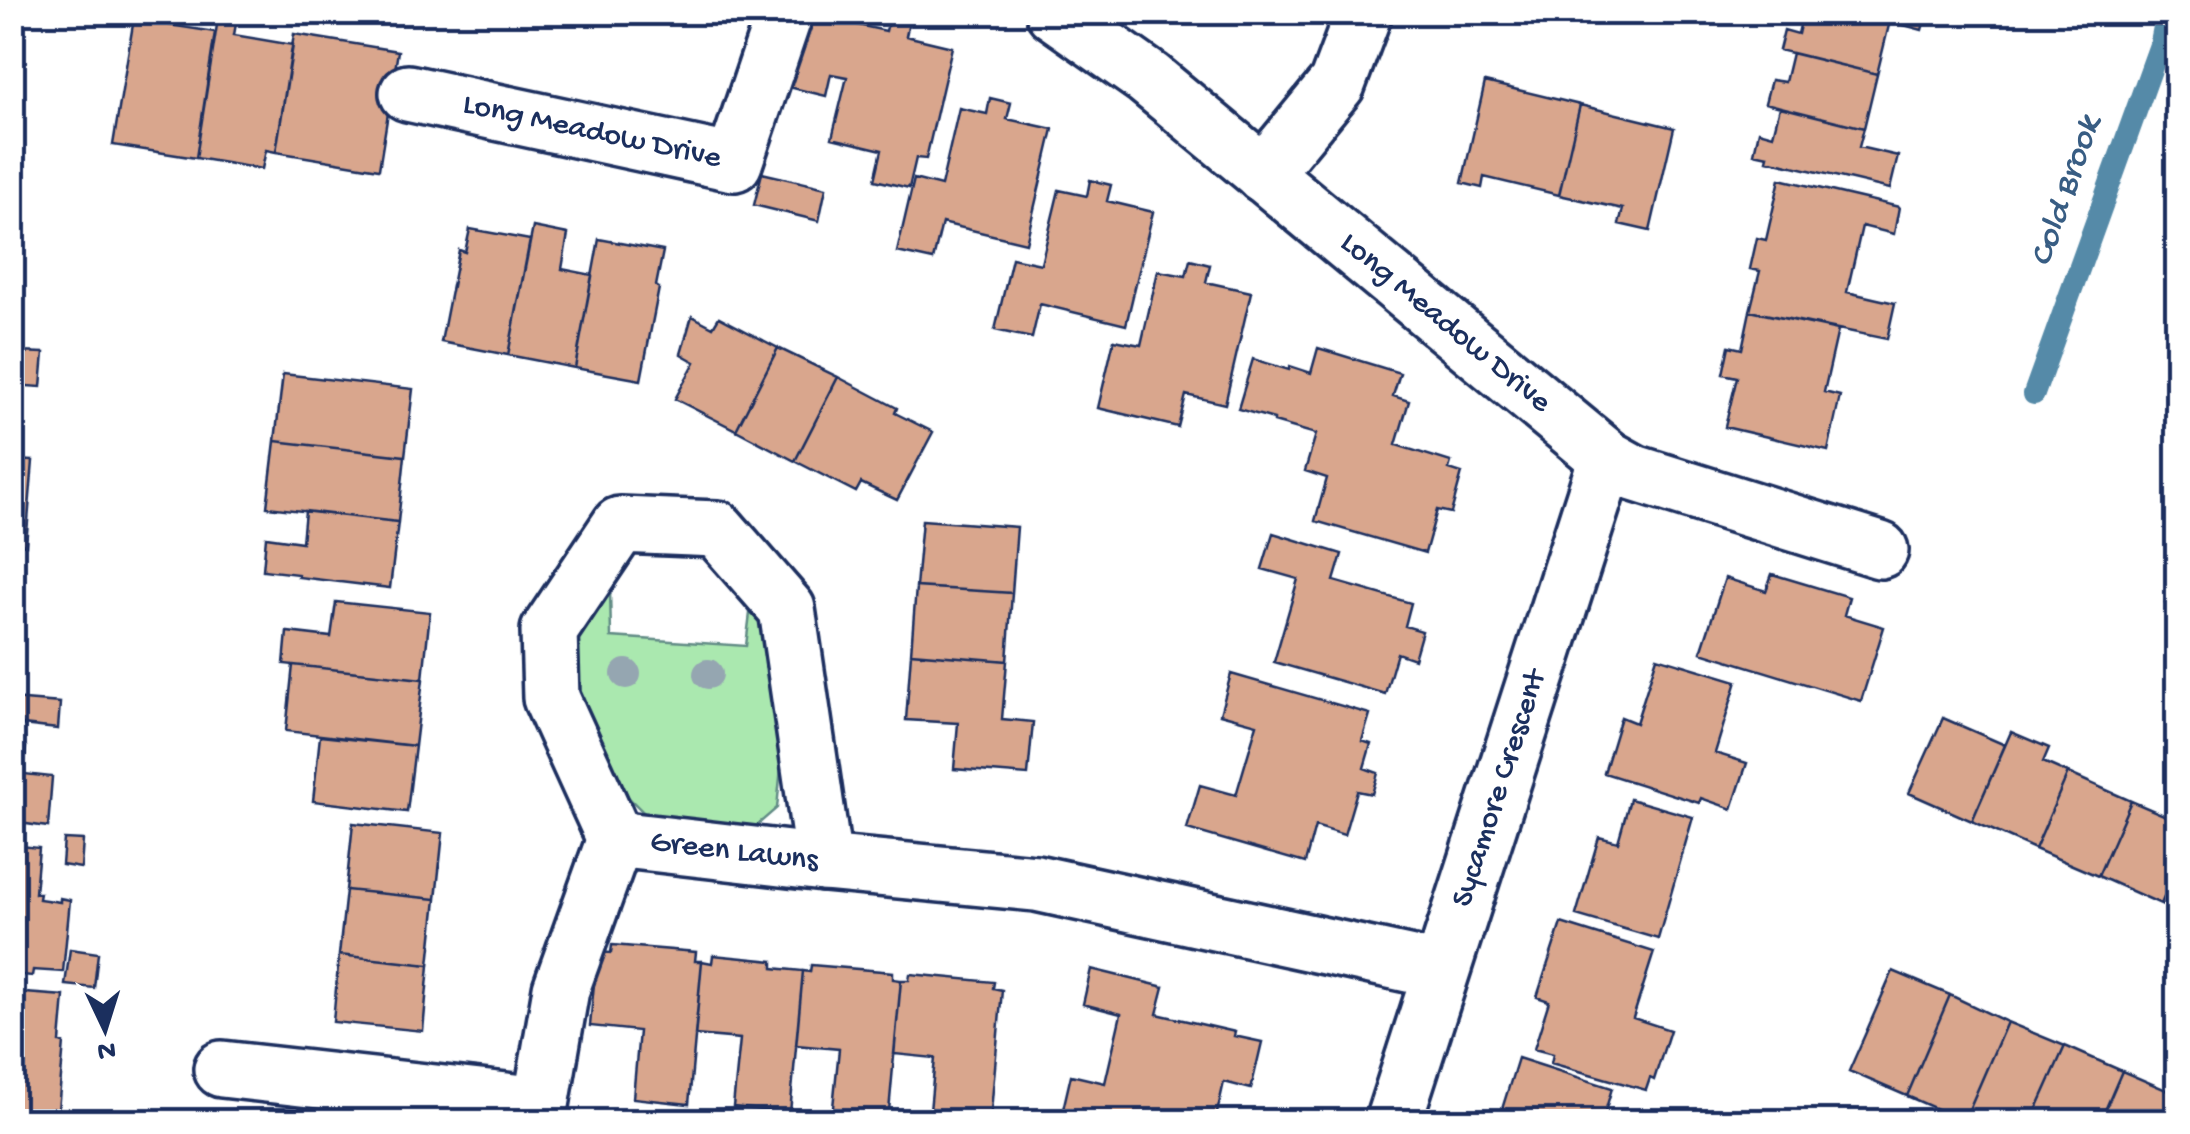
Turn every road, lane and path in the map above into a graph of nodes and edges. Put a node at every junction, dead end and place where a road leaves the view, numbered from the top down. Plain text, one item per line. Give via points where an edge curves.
1 (785, 12) edge
2 (1054, 12) edge
3 (1364, 12) edge
4 (408, 94) dead end
5 (1264, 174) junction
6 (1607, 458) junction
7 (1880, 550) dead end
8 (615, 839) junction
9 (824, 862) junction
10 (1440, 971) junction
11 (222, 1070) dead end
12 (1392, 1122) edge

1 - 4 street, Long Meadow Drive via 734,163
2 - 5 street, Long Meadow Drive via 1148,78
3 - 5 street via 1337,84
5 - 6 street, Long Meadow Drive
6 - 7 street, Long Meadow Drive via 1634,473
6 - 10 street, Sycamore Crescent
8 - 9 street, Green Lawns
8 - 9 street via 551,698 549,630 620,525 717,529 787,609
8 - 11 street, Green Lawns via 561,989 541,1105
9 - 10 street, Green Lawns via 1036,883
10 - 12 street, Sycamore Crescent

